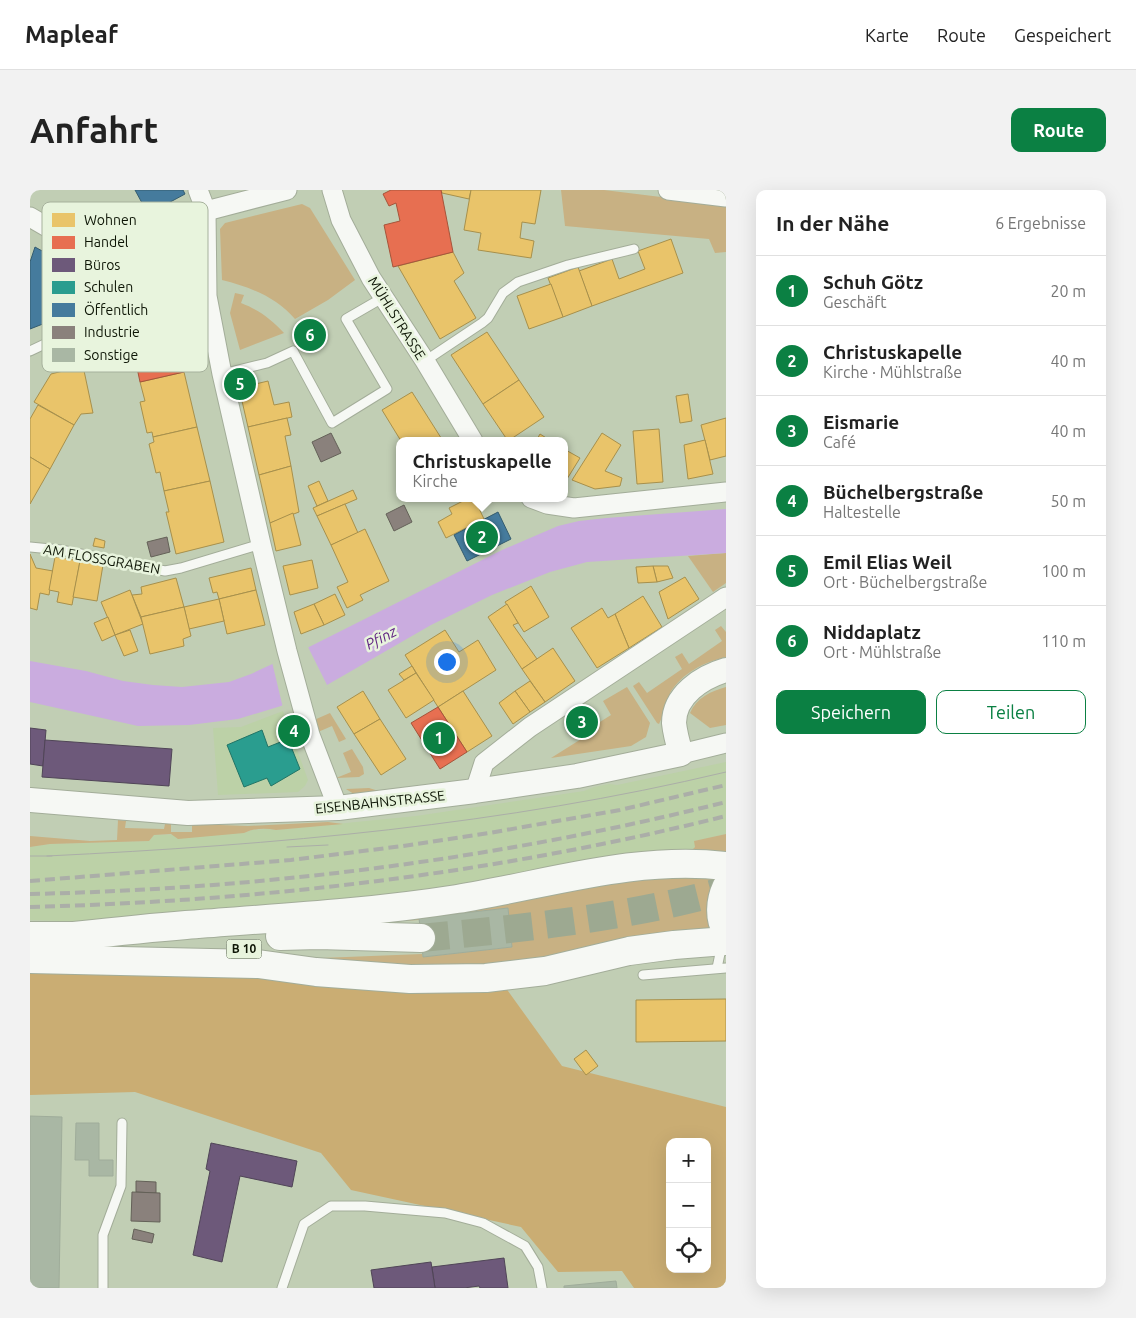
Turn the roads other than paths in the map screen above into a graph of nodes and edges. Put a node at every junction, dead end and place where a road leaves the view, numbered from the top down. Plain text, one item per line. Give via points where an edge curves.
1 (198, 190) edge
2 (287, 190) edge
3 (332, 190) edge
4 (668, 190) edge
5 (726, 197) edge
6 (203, 202) edge
7 (208, 210) edge
8 (30, 217) edge
9 (42, 224) edge
10 (634, 249) dead end
11 (384, 297) junction
12 (208, 306) edge
13 (42, 345) edge
14 (30, 351) edge
15 (425, 361) junction
16 (222, 374) junction
17 (471, 437) edge
18 (726, 492) edge
19 (542, 502) edge
20 (261, 544) junction
21 (30, 547) edge
22 (726, 597) edge
23 (726, 670) edge
24 (726, 743) edge
25 (681, 754) junction
26 (475, 791) junction
27 (30, 800) edge
28 (338, 808) junction
29 (726, 866) edge
30 (726, 888) edge
31 (725, 935) edge
32 (30, 936) edge
33 (70, 947) junction
34 (30, 959) edge
35 (722, 968) edge
36 (644, 975) dead end
37 (122, 1123) dead end
38 (103, 1288) edge
39 (282, 1288) edge
40 (542, 1288) edge

1 - 6 street
2 - 7 street
3 - 11 street, MÜHLSTRASSE via 341,220
4 - 5 street
8 - 9 street
10 - 15 lane via 568,265 518,282 503,292 488,318
11 - 15 street, MÜHLSTRASSE
11 - 16 lane via 346,320 387,389 332,423 292,351 267,363
12 - 16 street
13 - 14 lane
15 - 17 street, MÜHLSTRASSE
16 - 20 street
18 - 19 street via 574,508
20 - 21 lane, AM FLOSSGRABEN via 165,571
20 - 28 street via 310,735
22 - 26 street via 491,757 484,763
23 - 25 street via 699,682 685,694 677,708 674,721
24 - 25 street, EISENBAHNSTRASSE
25 - 26 street, EISENBAHNSTRASSE via 577,776
26 - 28 street, EISENBAHNSTRASSE
27 - 28 street, EISENBAHNSTRASSE via 188,813
29 - 33 highway via 684,862 637,866 456,899 315,916 187,925
30 - 31 highway via 721,899
31 - 33 highway via 629,951 545,970 476,978 410,979 316,972
31 - 35 lane
32 - 33 highway, B 10
33 - 33 highway, B 10 via 184,951 323,946 421,938 319,935 184,937
33 - 34 highway, B 10
35 - 36 lane
37 - 38 lane via 121,1186 103,1235
39 - 40 lane via 304,1224 331,1206 445,1213 483,1222 525,1246 538,1267

